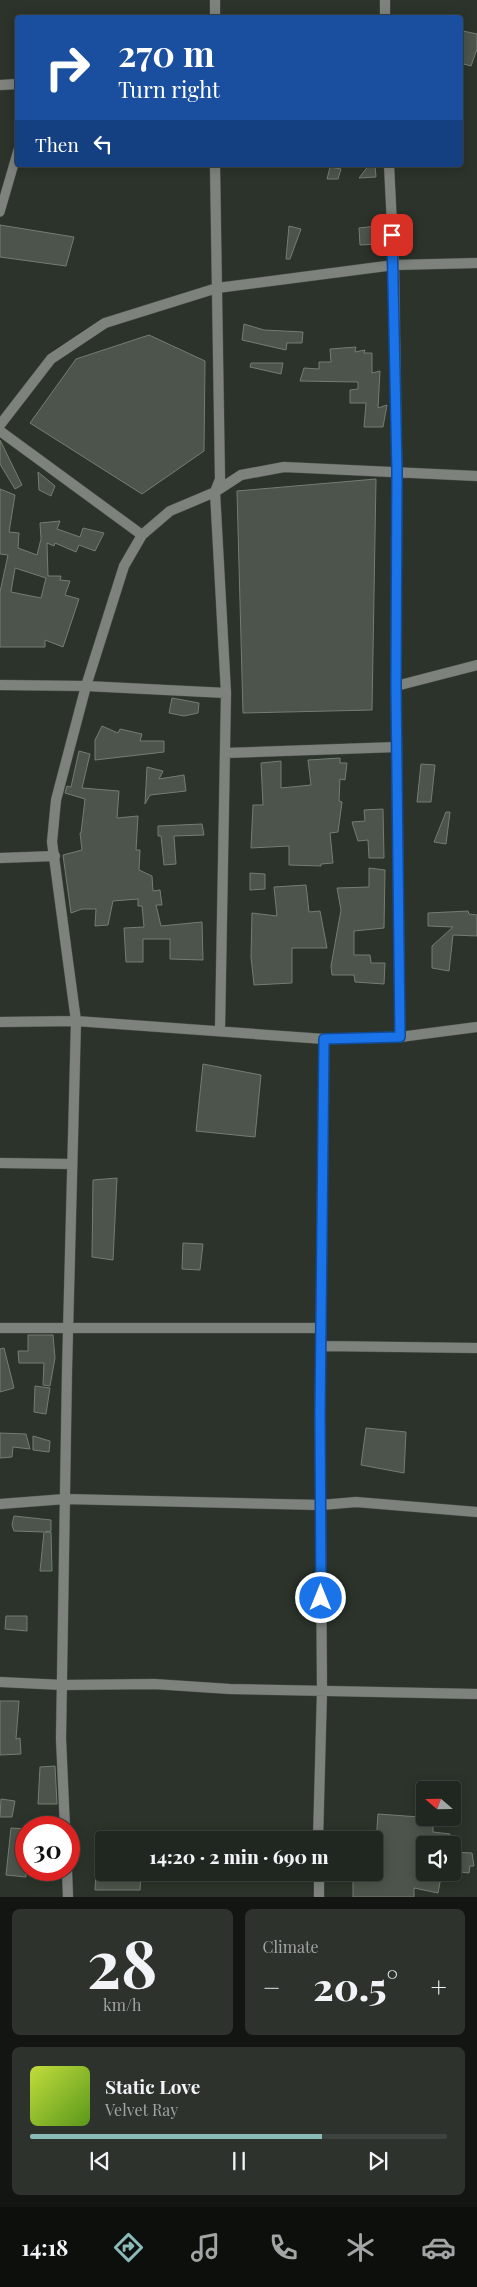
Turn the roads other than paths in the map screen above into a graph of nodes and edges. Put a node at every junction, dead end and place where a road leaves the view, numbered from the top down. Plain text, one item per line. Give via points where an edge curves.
1 (215, 0) edge
2 (385, 0) edge
3 (215, 15) edge
4 (385, 15) edge
5 (15, 84) edge
6 (0, 85) edge
7 (15, 160) edge
8 (215, 167) edge
9 (389, 167) edge
10 (0, 212) edge
11 (477, 263) edge
12 (394, 265) junction
13 (217, 288) junction
14 (0, 425) edge
15 (0, 431) edge
16 (397, 471) junction
17 (477, 476) edge
18 (215, 492) junction
19 (142, 535) junction
20 (477, 665) edge
21 (0, 685) edge
22 (86, 686) junction
23 (396, 686) junction
24 (226, 693) junction
25 (397, 747) junction
26 (225, 753) junction
27 (54, 856) junction
28 (0, 858) edge
29 (76, 1021) junction
30 (0, 1022) edge
31 (477, 1026) edge
32 (220, 1030) junction
33 (400, 1037) junction
34 (324, 1039) junction
35 (0, 1163) edge
36 (72, 1164) junction
37 (0, 1328) edge
38 (68, 1328) junction
39 (321, 1328) junction
40 (321, 1346) junction
41 (477, 1348) edge
42 (65, 1499) junction
43 (0, 1504) edge
44 (321, 1505) junction
45 (477, 1512) edge
46 (0, 1682) edge
47 (62, 1685) junction
48 (322, 1691) junction
49 (477, 1694) edge
50 (64, 1816) edge
51 (318, 1831) edge
52 (67, 1881) edge
53 (319, 1881) edge
54 (68, 1897) edge
55 (319, 1897) edge

1 - 3 street
2 - 4 street
5 - 6 street
7 - 10 lane
8 - 13 street
9 - 12 street
11 - 12 street
12 - 13 street
12 - 16 street
13 - 14 street via 105,323 51,359
13 - 18 street via 220,478
15 - 19 street
16 - 17 street
16 - 18 street via 284,467 241,475
16 - 23 street
18 - 19 street via 170,511
18 - 24 street
19 - 22 street via 124,566
20 - 23 street
21 - 22 street
22 - 24 street
22 - 27 street via 56,800
23 - 25 street
24 - 26 street
25 - 26 street
25 - 33 street
26 - 32 street
27 - 28 street
27 - 29 street
29 - 30 street
29 - 32 street
29 - 36 street
31 - 33 street
32 - 34 street
33 - 34 street
34 - 39 street
35 - 36 street
36 - 38 street
37 - 38 street
38 - 39 street
38 - 42 street
39 - 40 street
40 - 41 street
40 - 44 street
42 - 43 street
42 - 44 street
42 - 47 street
44 - 45 street via 356,1502
44 - 48 street
46 - 47 street
47 - 48 street via 154,1684
47 - 50 street
48 - 49 street
48 - 51 street
52 - 54 street
53 - 55 street

